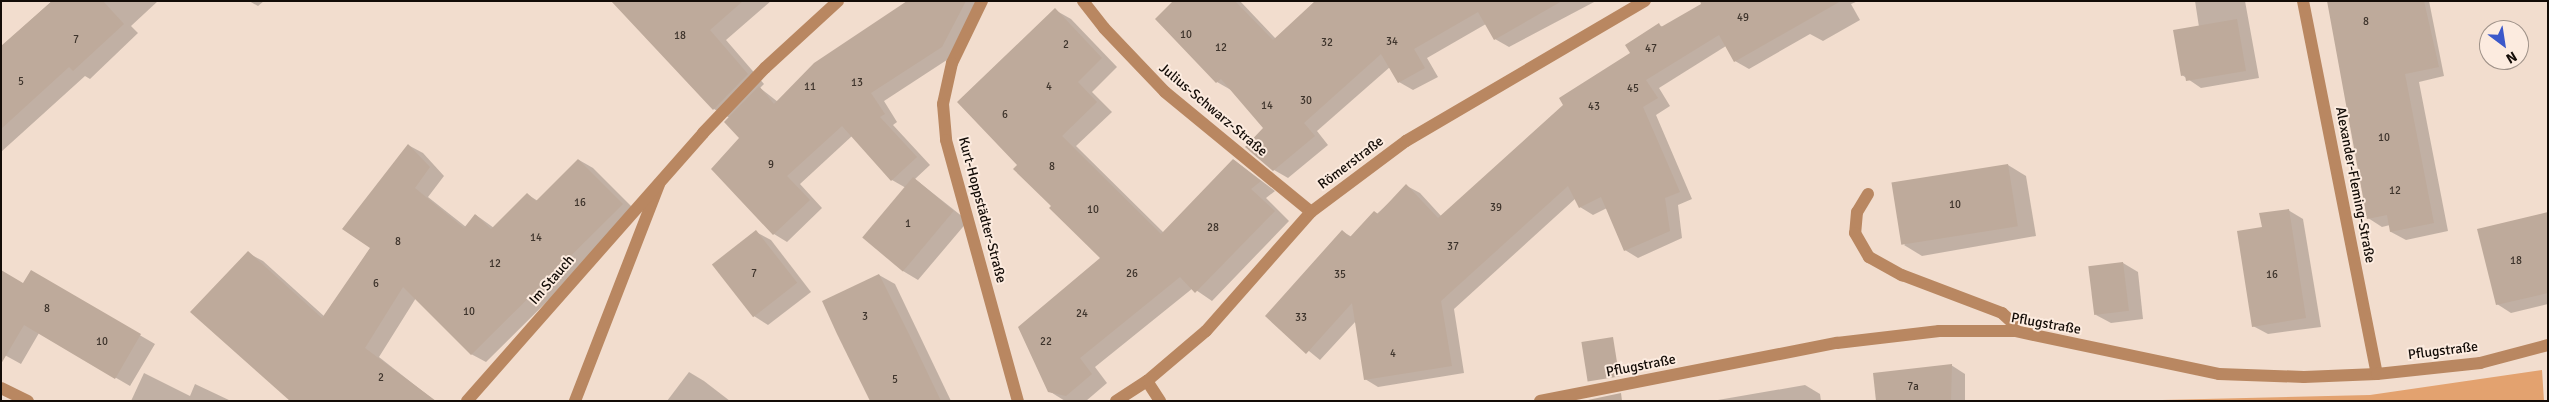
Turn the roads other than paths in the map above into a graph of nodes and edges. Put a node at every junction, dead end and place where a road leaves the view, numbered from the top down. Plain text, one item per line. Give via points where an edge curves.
1 (838, 1) edge
2 (982, 1) edge
3 (1083, 1) edge
4 (1645, 1) edge
5 (2303, 1) edge
6 (661, 180) junction
7 (1868, 194) dead end
8 (1311, 212) junction
9 (2015, 331) junction
10 (2548, 345) edge
11 (2377, 374) junction
12 (1148, 381) junction
13 (1, 388) edge
14 (28, 401) edge
15 (467, 401) edge
16 (575, 401) edge
17 (1018, 401) edge
18 (1116, 401) edge
19 (1160, 401) edge
20 (1540, 401) edge

1 - 6 street, Im Stauch via 765,68
2 - 17 street, Kurt-Hoppstädter-Straße via 952,63 943,104 946,140
3 - 8 street, Julius-Schwarz-Straße via 1165,92
4 - 8 street, Römerstraße via 1406,141
5 - 11 street, Alexander-Fleming-Straße
6 - 15 street, Im Stauch
6 - 16 street, Im Stauch
7 - 9 street via 1856,212 1855,233 1869,257 1902,275 2002,313 2014,324
8 - 12 street, Römerstraße via 1206,331
9 - 11 street, Pflugstraße via 2219,374 2304,377
9 - 20 street, Pflugstraße via 1939,332 1837,343
10 - 11 street, Pflugstraße via 2480,363
12 - 18 street, Römerstraße
12 - 19 street
13 - 14 street

